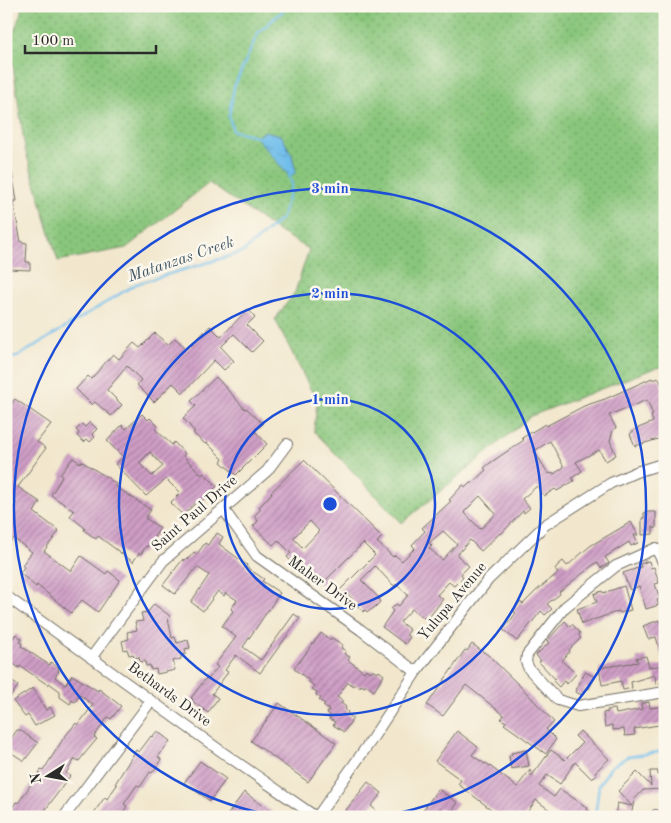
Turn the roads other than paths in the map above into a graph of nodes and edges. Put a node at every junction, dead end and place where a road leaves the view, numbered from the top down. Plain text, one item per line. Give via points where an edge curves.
1 (287, 444) dead end
2 (665, 463) edge
3 (224, 510) junction
4 (665, 566) edge
5 (6, 596) edge
6 (91, 658) junction
7 (416, 672) junction
8 (665, 692) edge
9 (151, 701) junction
10 (64, 817) edge
11 (317, 817) edge

1 - 3 street, Saint Paul Drive via 266,471
2 - 7 street, Yulupa Avenue via 611,483 546,525 488,580
3 - 6 street, Saint Paul Drive via 163,561
3 - 7 street, Maher Drive via 257,556
4 - 8 street via 656,548 616,566 565,607 527,655 526,662 528,669 558,700 578,706
5 - 6 street, Bethards Drive
6 - 9 street, Bethards Drive
7 - 11 street, Yulupa Avenue
9 - 10 street
9 - 11 street, Bethards Drive

